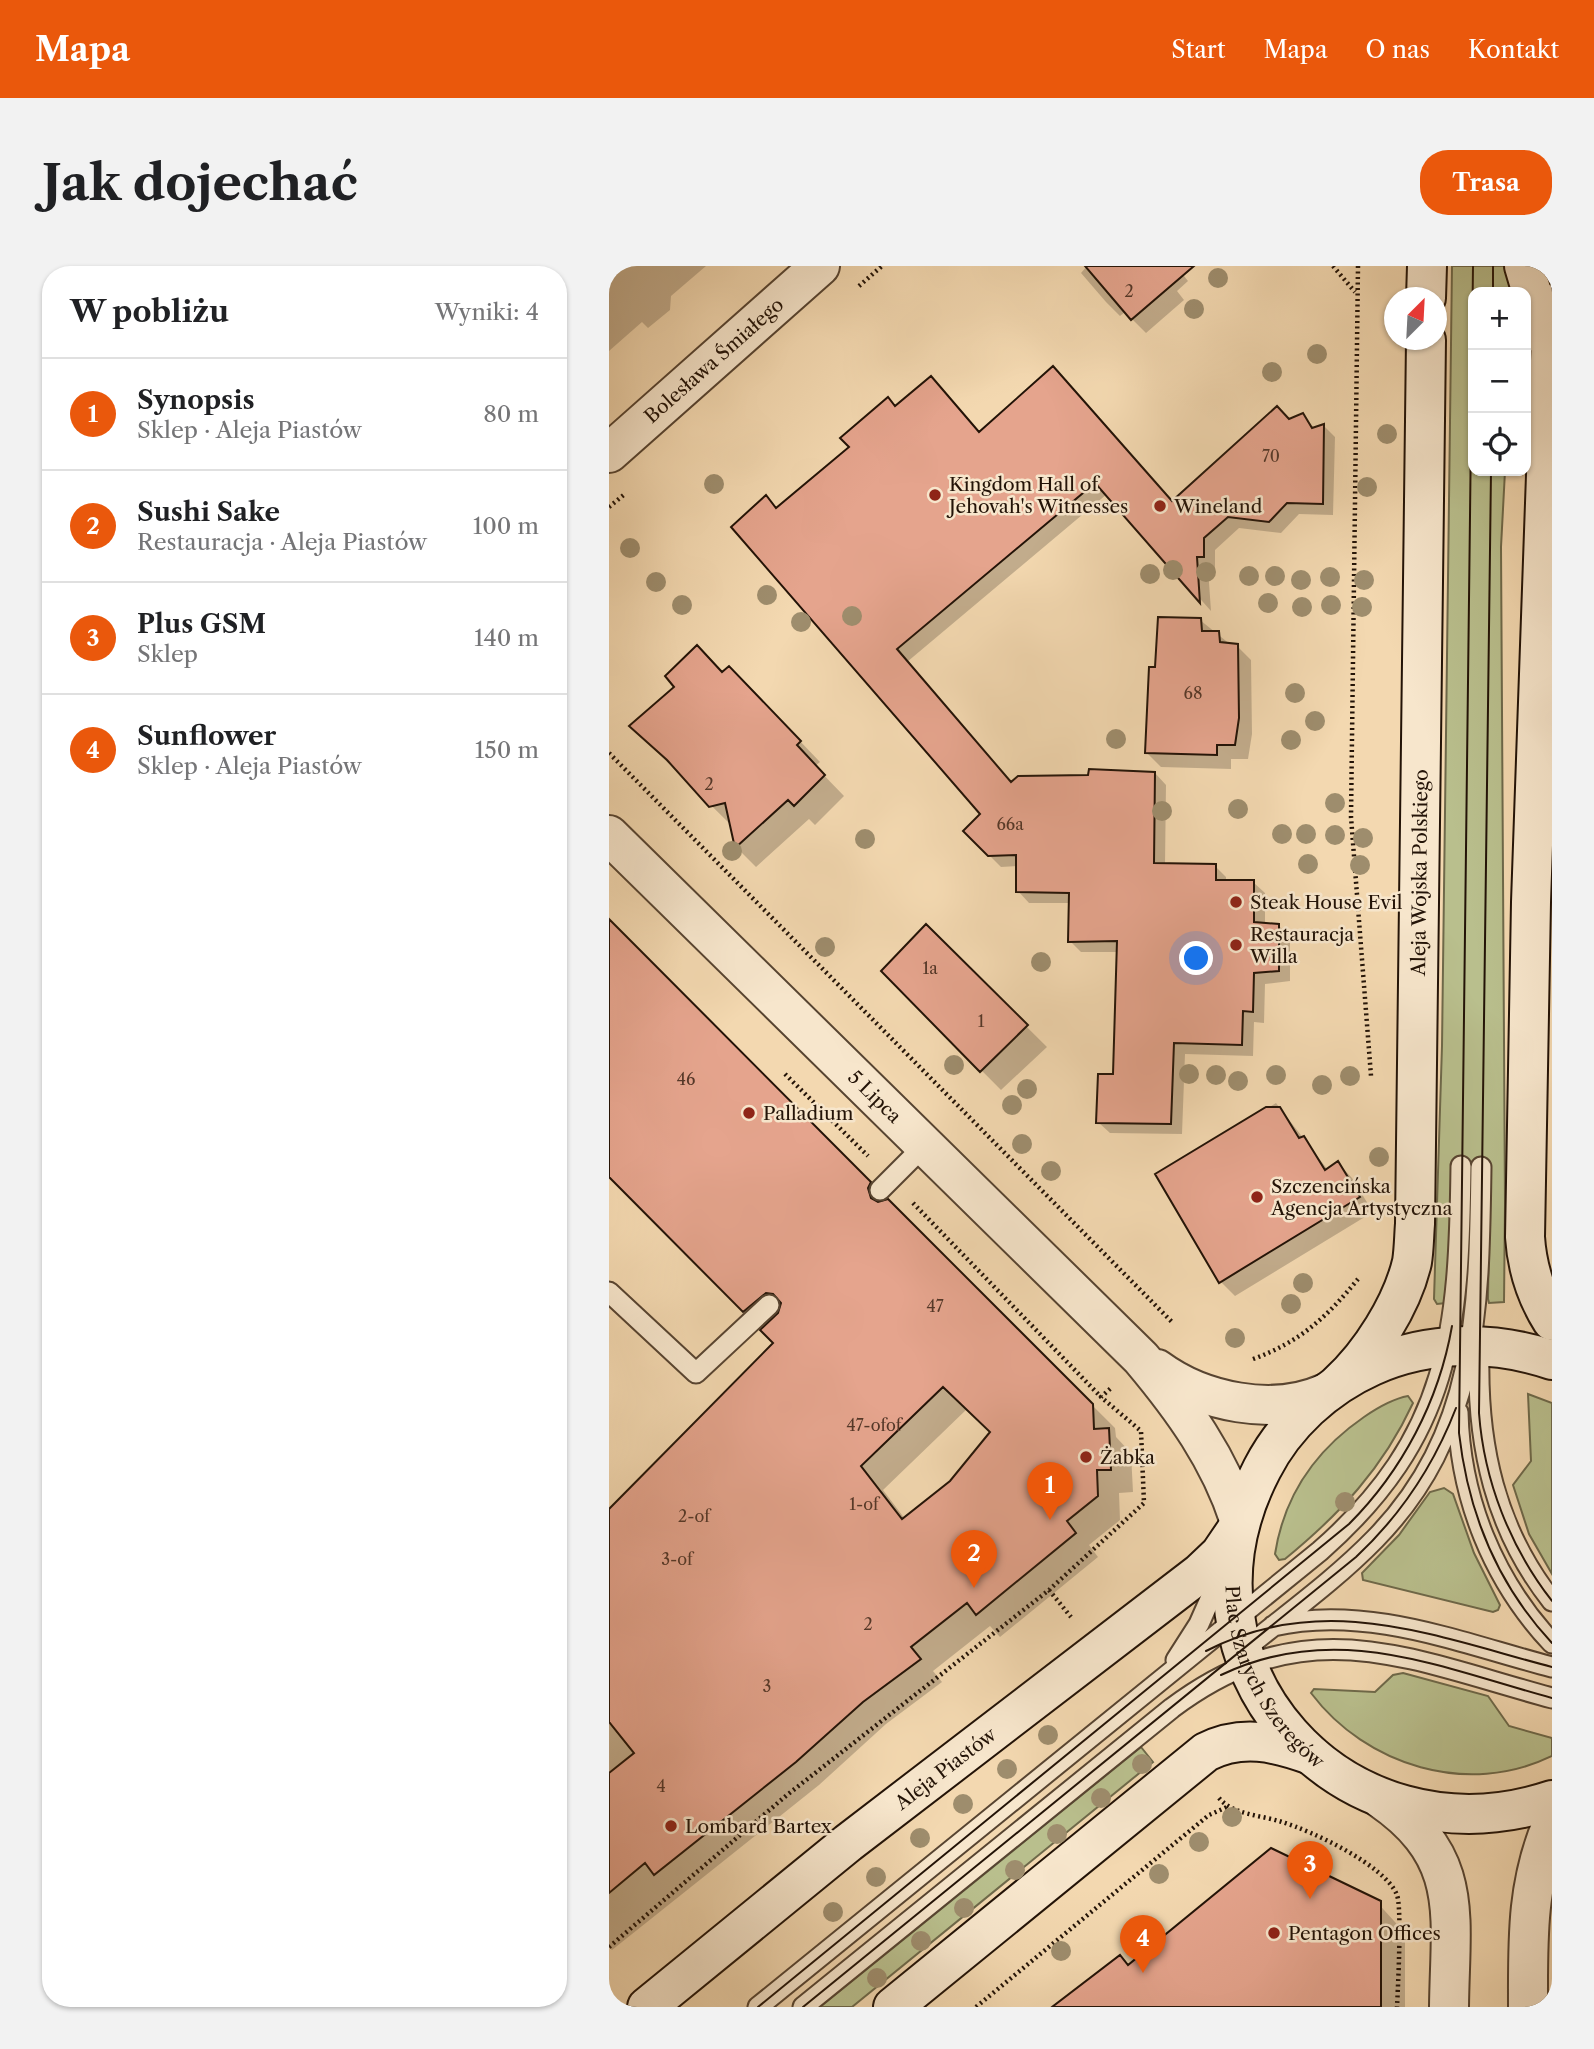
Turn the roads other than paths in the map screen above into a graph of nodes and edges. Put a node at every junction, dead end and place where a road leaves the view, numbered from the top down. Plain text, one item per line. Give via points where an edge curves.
1 (1427, 266) edge
2 (1524, 266) edge
3 (810, 269) edge
4 (1426, 287) edge
5 (1552, 304) edge
6 (1426, 350) edge
7 (1550, 366) junction
8 (609, 453) edge
9 (609, 835) edge
10 (926, 1144) junction
11 (1461, 1166) dead end
12 (1481, 1167) dead end
13 (885, 1185) road end
14 (609, 1292) edge
15 (769, 1305) dead end
16 (1552, 1321) edge
17 (1465, 1345) junction
18 (1141, 1358) junction
19 (1552, 1360) edge
20 (1332, 1389) junction
21 (1458, 1400) junction
22 (1240, 1524) junction
23 (1552, 1601) edge
24 (1248, 1639) junction
25 (1552, 1643) edge
26 (1552, 1667) edge
27 (1154, 1685) junction
28 (1552, 1698) edge
29 (1311, 1755) junction
30 (1376, 1797) junction
31 (1552, 1800) edge
32 (1552, 1824) edge
33 (647, 2007) edge
34 (758, 2007) edge
35 (803, 2007) edge
36 (893, 2007) edge
37 (1449, 2007) edge
38 (1528, 2007) edge

1 - 4 street
2 - 7 street
3 - 8 street, Bolesława Śmiałego
5 - 7 street
6 - 20 street, Aleja Wojska Polskiego via 1412,1261 1401,1294 1366,1351
7 - 16 street via 1531,902 1525,1237 1530,1274
9 - 10 street, 5 Lipca
10 - 13 lane
10 - 18 street, 5 Lipca
11 - 17 lane
12 - 17 lane via 1480,1253
14 - 15 lane via 696,1373
17 - 19 street, Plac Szarych Szeregów via 1522,1351
17 - 20 street, Plac Szarych Szeregów via 1391,1358
17 - 21 lane
17 - 23 lane via 1494,1490 1513,1539
17 - 24 lane via 1403,1456 1378,1491
18 - 20 street, 5 Lipca via 1174,1381 1219,1398 1274,1405 1302,1403
18 - 22 street, 5 Lipca via 1205,1442 1229,1488
20 - 22 street, Plac Szarych Szeregów via 1284,1434 1267,1458
21 - 24 lane via 1435,1454 1387,1526 1339,1572
21 - 25 lane via 1463,1468 1479,1526 1505,1581
22 - 24 street, Plac Szarych Szeregów via 1233,1585
22 - 27 lane via 1199,1624
22 - 33 street, Aleja Piastów via 1200,1573 848,1843
24 - 26 lane via 1310,1620 1373,1622
24 - 27 lane
24 - 28 lane via 1307,1649 1351,1648
24 - 29 street, Plac Szarych Szeregów via 1272,1710
24 - 35 lane via 1172,1708
27 - 34 lane
29 - 30 street, Plac Szarych Szeregów via 1346,1782
29 - 36 street via 1281,1744 1246,1740 1206,1752
30 - 31 street, Plac Szarych Szeregów via 1429,1812 1474,1816 1518,1811
30 - 37 street via 1418,1829 1444,1870 1450,1897
32 - 38 street via 1535,1867 1529,1904

